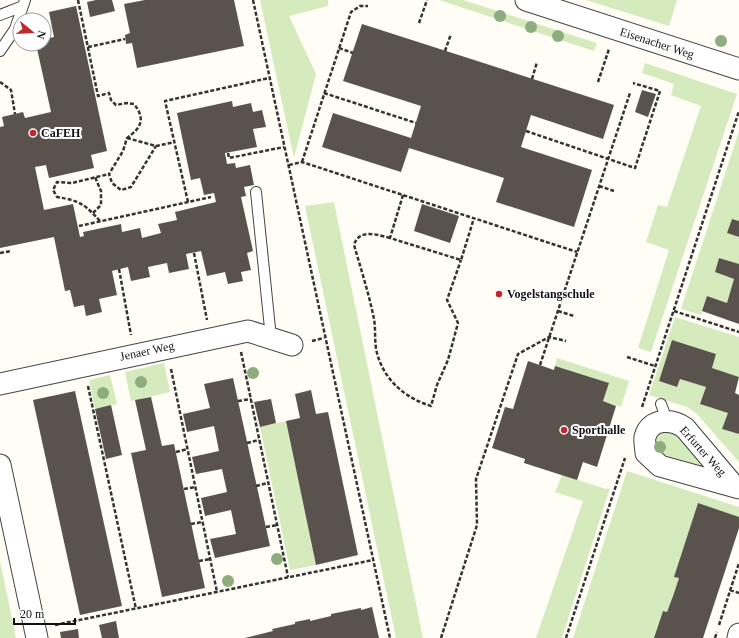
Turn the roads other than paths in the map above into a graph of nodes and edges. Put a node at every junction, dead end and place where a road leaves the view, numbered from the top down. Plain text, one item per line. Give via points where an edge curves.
1 (526, 0) edge
2 (24, 3) edge
3 (574, 8) edge
4 (0, 15) edge
5 (0, 51) edge
6 (739, 70) edge
7 (256, 192) dead end
8 (271, 338) junction
9 (292, 345) dead end
10 (0, 384) edge
11 (0, 465) edge
12 (736, 487) edge
13 (36, 634) edge
14 (739, 634) edge
15 (738, 638) edge

1 - 3 street, Eisenacher Weg
2 - 4 lane
2 - 5 lane via 15,29
3 - 6 street, Eisenacher Weg via 615,29
7 - 8 lane
8 - 9 street, Jenaer Weg
8 - 10 street, Jenaer Weg via 248,330
11 - 13 street
12 - 12 street, Erfurter Weg via 685,428 664,412 645,436 646,453 660,466
14 - 15 street

